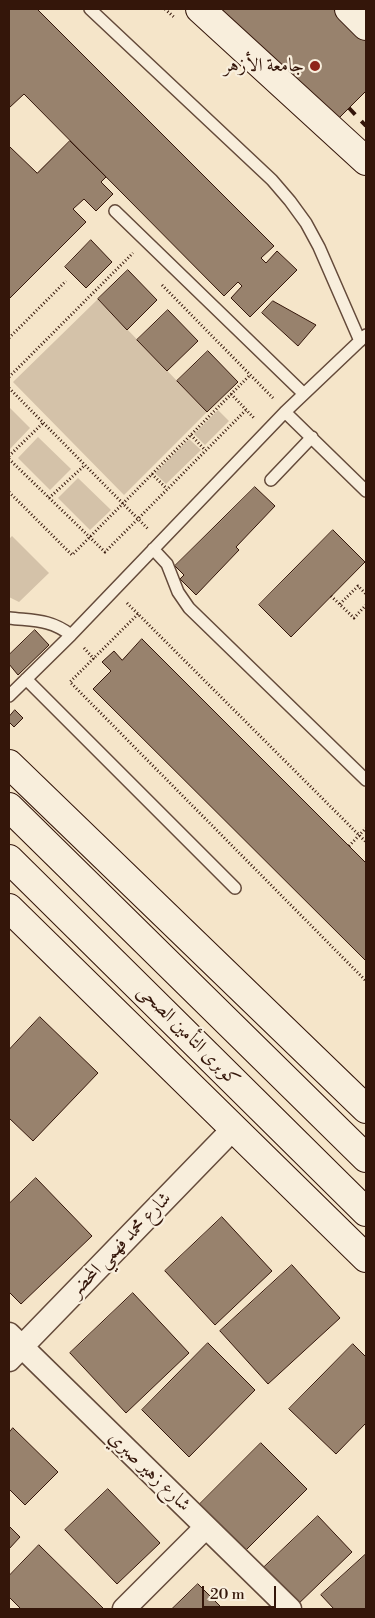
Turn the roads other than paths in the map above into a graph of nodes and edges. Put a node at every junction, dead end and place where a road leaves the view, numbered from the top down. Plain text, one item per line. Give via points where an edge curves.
1 (90, 9) edge
2 (349, 9) edge
3 (189, 15) edge
4 (366, 26) edge
5 (366, 161) edge
6 (115, 210) dead end
7 (363, 338) edge
8 (304, 394) junction
9 (285, 412) junction
10 (312, 437) junction
11 (271, 480) dead end
12 (366, 491) edge
13 (157, 546) junction
14 (9, 618) edge
15 (72, 635) junction
16 (26, 679) junction
17 (9, 696) edge
18 (9, 764) edge
19 (366, 780) edge
20 (9, 807) edge
21 (9, 859) edge
22 (235, 888) dead end
23 (9, 908) edge
24 (366, 1109) edge
25 (233, 1129) junction
26 (366, 1158) edge
27 (366, 1212) edge
28 (366, 1258) edge
29 (13, 1347) edge
30 (206, 1527) junction
31 (124, 1609) edge
32 (290, 1609) edge

1 - 7 lane via 272,180 290,201 319,247
2 - 4 main road
3 - 5 main road
6 - 8 lane
7 - 8 lane
8 - 9 lane
9 - 10 lane
9 - 13 lane
10 - 11 lane
10 - 12 lane
13 - 15 lane
13 - 19 lane via 189,608
14 - 15 lane via 44,621
15 - 16 lane
16 - 17 lane
16 - 22 lane
18 - 24 main road
20 - 26 main road, كوبرى التأمين الصحى
21 - 27 main road, كوبرى التأمين الصحى
23 - 25 main road
25 - 28 main road
25 - 29 street, شارع محمد فهمي المحضر
29 - 30 street, شارع زهير صبري
30 - 31 street
30 - 32 street, شارع زهير صبري

